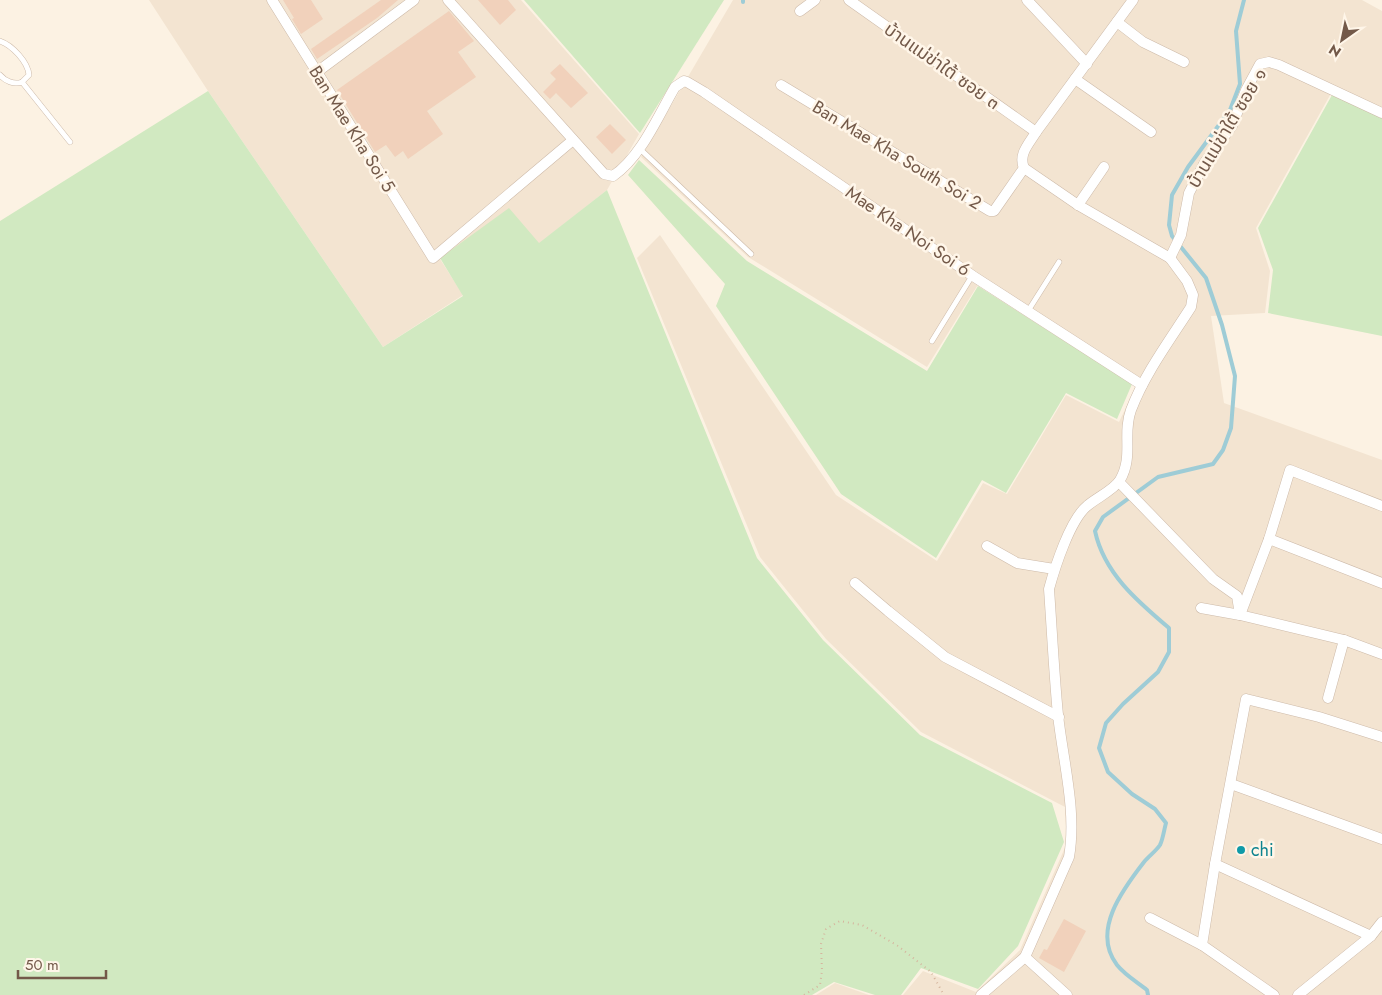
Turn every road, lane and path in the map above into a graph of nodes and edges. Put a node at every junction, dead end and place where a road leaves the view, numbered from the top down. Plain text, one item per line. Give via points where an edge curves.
1 (272, 0) edge
2 (414, 0) edge
3 (448, 0) edge
4 (814, 0) edge
5 (849, 0) edge
6 (1027, 0) edge
7 (1133, 0) edge
8 (800, 12) dead end
9 (1117, 22) junction
10 (0, 41) edge
11 (1184, 62) dead end
12 (1087, 64) junction
13 (317, 72) junction
14 (0, 75) edge
15 (1076, 79) junction
16 (22, 82) junction
17 (781, 84) dead end
18 (1382, 113) edge
19 (1036, 132) junction
20 (1151, 132) dead end
21 (573, 140) junction
22 (70, 142) dead end
23 (639, 148) junction
24 (1104, 167) dead end
25 (1024, 168) junction
26 (1078, 205) junction
27 (752, 254) dead end
28 (1172, 254) junction
29 (1059, 262) dead end
30 (973, 276) junction
31 (1028, 312) junction
32 (932, 341) dead end
33 (1142, 385) junction
34 (1122, 486) junction
35 (1382, 506) edge
36 (1269, 539) junction
37 (987, 546) dead end
38 (1054, 569) junction
39 (855, 583) dead end
40 (1382, 583) edge
41 (1201, 608) dead end
42 (1240, 615) junction
43 (1344, 640) junction
44 (1382, 654) edge
45 (1328, 698) dead end
46 (1058, 717) junction
47 (1382, 737) edge
48 (1231, 784) junction
49 (1382, 839) edge
50 (1215, 864) junction
51 (1150, 918) dead end
52 (1382, 922) edge
53 (1371, 936) junction
54 (1202, 945) junction
55 (1025, 957) junction
56 (804, 995) edge
57 (944, 995) edge
58 (981, 995) edge
59 (1067, 995) edge
60 (1274, 995) edge
61 (1298, 995) edge

1 - 13 street, Ban Mae Kha Soi 5
2 - 13 street
3 - 21 street
4 - 8 street
5 - 19 street, บ้านแม่ข่าใต้ ซอย ๓
6 - 12 street
7 - 9 street
9 - 11 street via 1143,42
9 - 12 street
10 - 16 lane via 6,43 26,66 29,75
12 - 15 street
13 - 21 street, Ban Mae Kha Soi 5 via 433,258
14 - 16 lane via 9,82
15 - 19 street
15 - 20 street
16 - 22 lane
17 - 25 street, Ban Mae Kha South Soi 2 via 990,211 994,211
18 - 28 street, บ้านแม่ข่าใต้ ซอย ๑ via 1279,65 1260,64 1232,126 1205,162 1189,193 1181,235
19 - 25 street via 1023,153
21 - 23 street via 604,174 613,176 624,168
23 - 27 lane
23 - 30 street, Mae Kha Noi Soi 6 via 675,87 686,82
24 - 26 street
25 - 26 street
26 - 28 street
28 - 33 street via 1193,295 1191,307
29 - 31 lane
30 - 31 street, Mae Kha Noi Soi 6
30 - 32 lane
31 - 33 street, Mae Kha Noi Soi 6
33 - 34 street via 1126,431 1127,464
34 - 38 street via 1086,507 1076,518
34 - 42 street via 1214,578 1237,596
35 - 36 street via 1290,470
36 - 40 street
36 - 42 street
37 - 38 street via 1017,563
38 - 46 street via 1049,589
39 - 46 street via 946,656
41 - 42 street
42 - 43 street
43 - 44 street
43 - 45 street
46 - 55 street via 1067,770 1072,841 1069,857
47 - 48 street via 1246,699
48 - 49 street
48 - 50 street
50 - 53 street
50 - 54 street
51 - 54 street
52 - 53 street
53 - 61 street
54 - 60 street
55 - 58 street
55 - 59 street
56 - 57 path via 820,985 821,944 826,928 840,921 862,925 898,946 931,972

